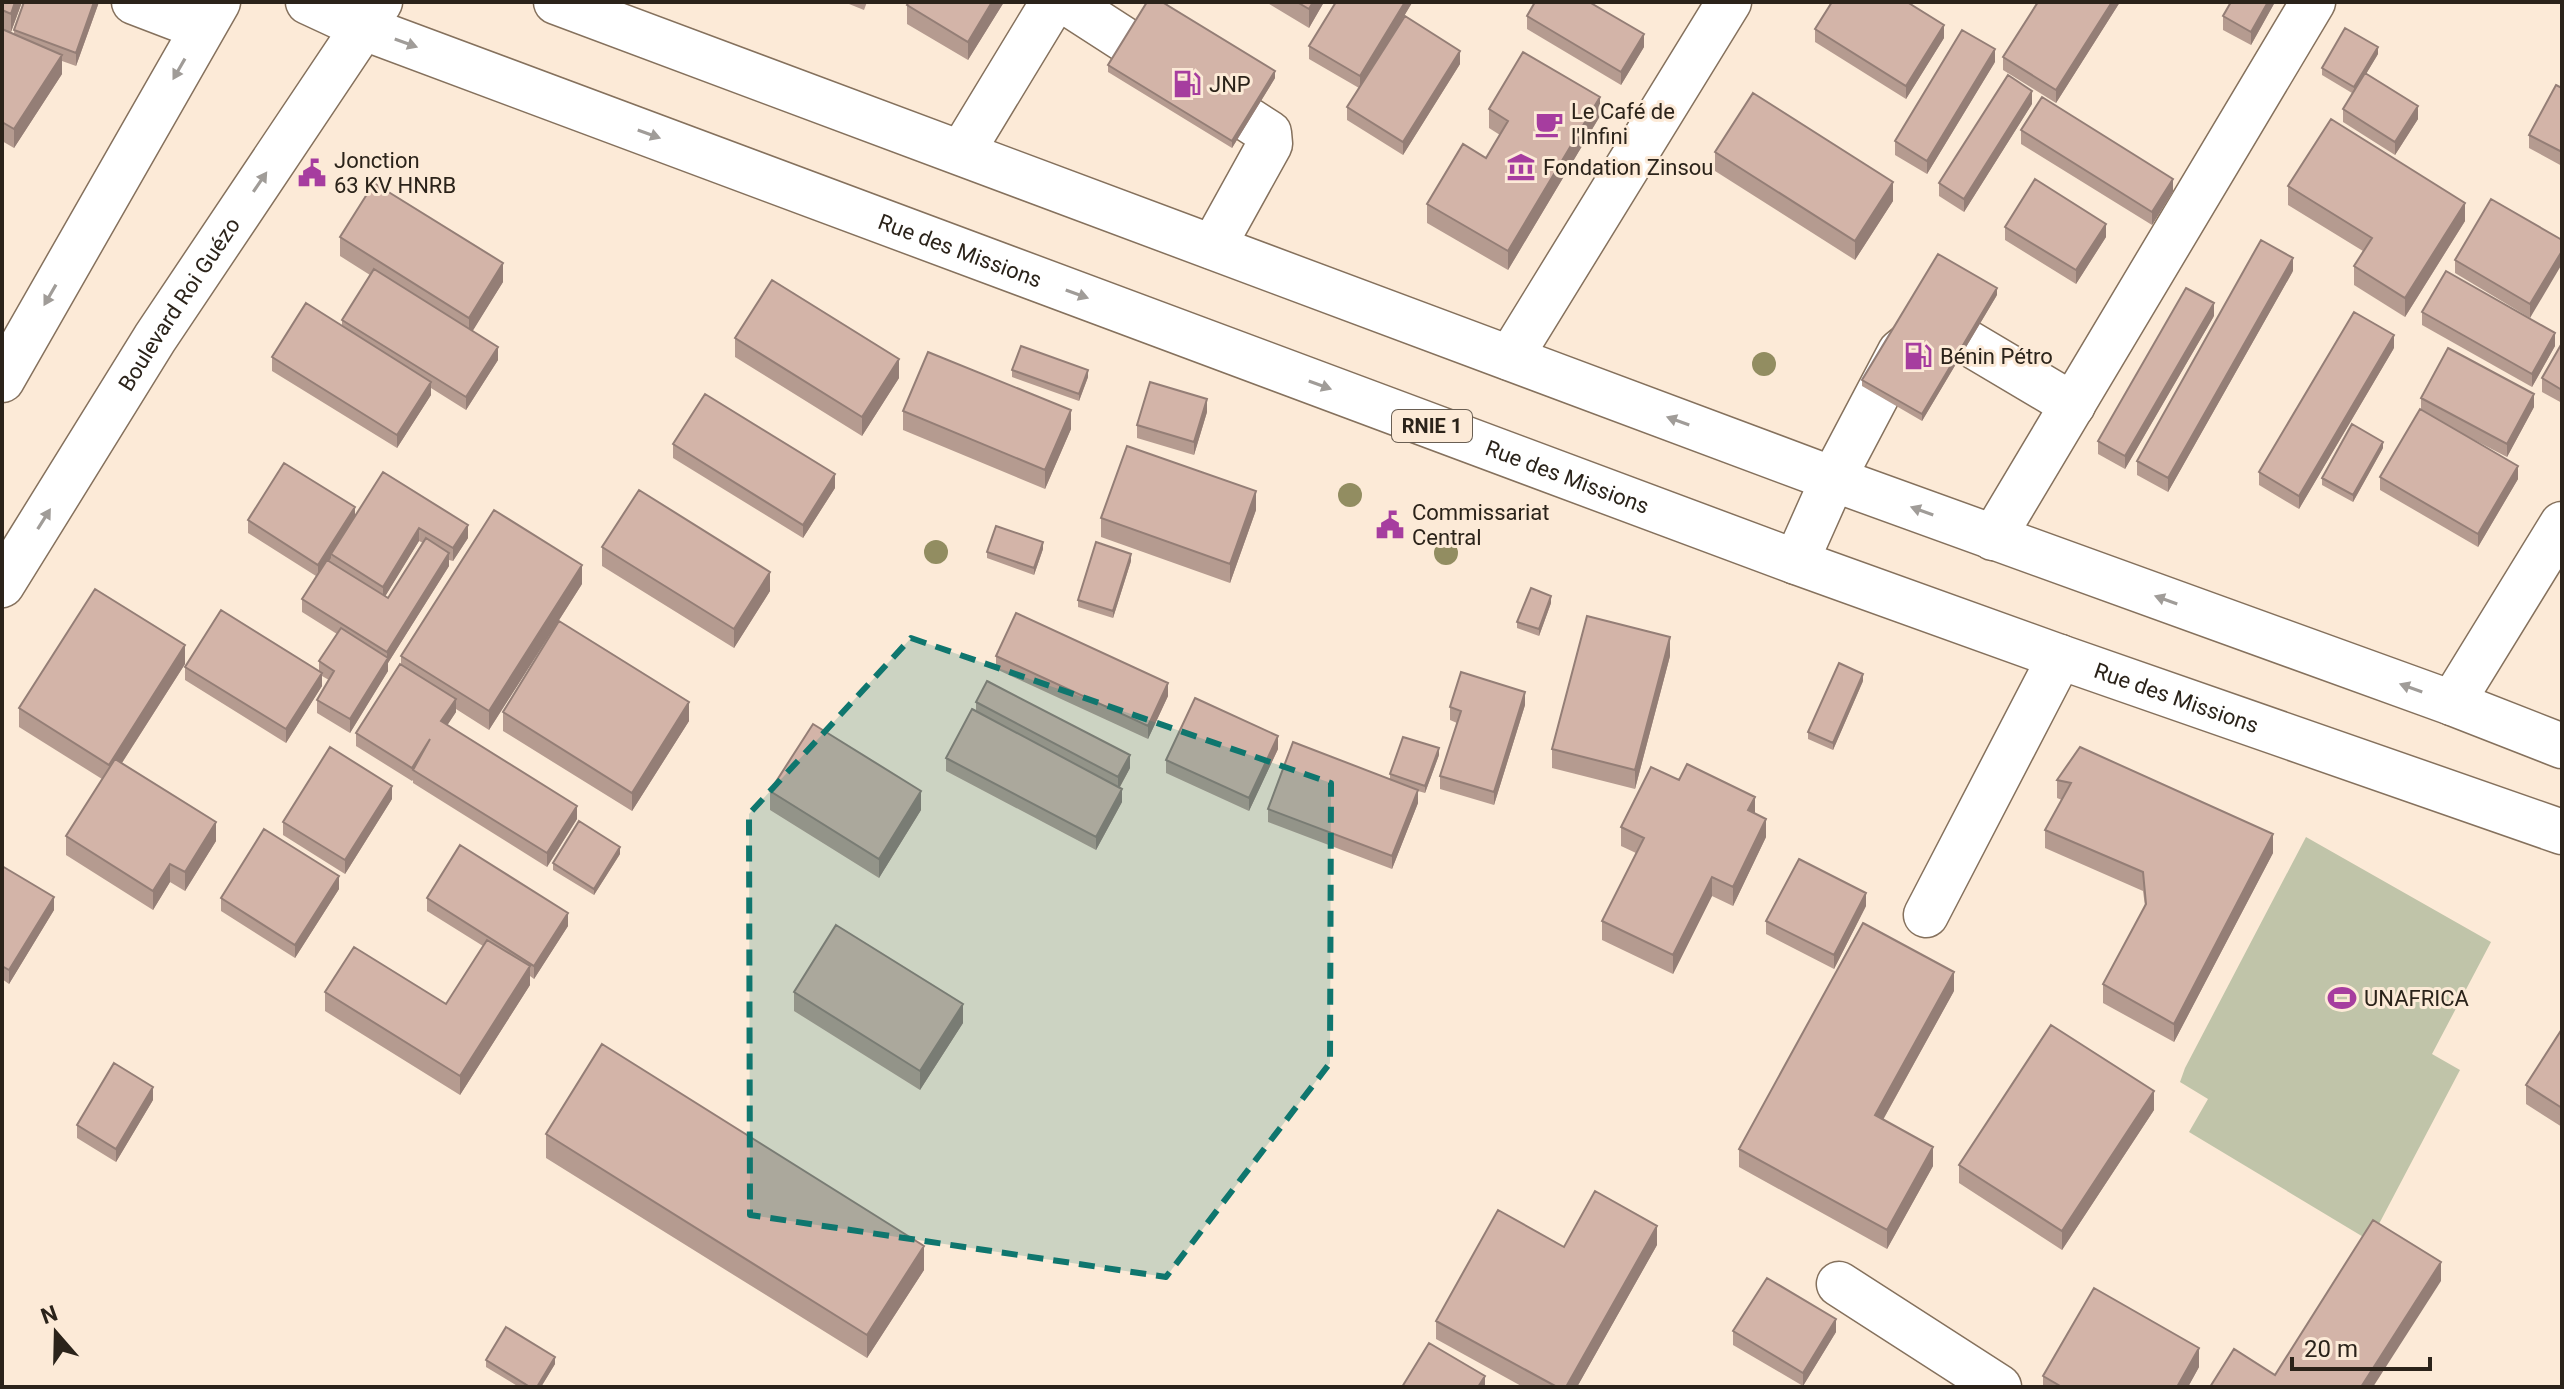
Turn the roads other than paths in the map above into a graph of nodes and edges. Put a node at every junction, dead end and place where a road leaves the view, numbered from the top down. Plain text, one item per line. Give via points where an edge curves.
1 (134, 2) edge
2 (308, 2) edge
3 (556, 2) edge
4 (1053, 2) edge
5 (1066, 2) edge
6 (1729, 2) edge
7 (2313, 2) edge
8 (210, 15) edge
9 (372, 15) edge
10 (962, 152) junction
11 (1213, 247) junction
12 (1510, 358) junction
13 (2, 380) edge
14 (2073, 405) junction
15 (1833, 479) junction
16 (2562, 524) edge
17 (1993, 538) junction
18 (1796, 562) junction
19 (2, 585) edge
20 (2060, 657) junction
21 (2452, 703) junction
22 (2562, 746) edge
23 (2562, 832) edge
24 (1926, 915) dead end
25 (1839, 1284) dead end
26 (1999, 1387) edge

1 - 8 main road
2 - 9 main road, Rue des Missions / RNIE 1
3 - 10 main road
4 - 10 main road
5 - 11 main road via 1269,133 1270,144
6 - 12 main road
7 - 14 main road
8 -> 13 main road
9 -> 18 main road, Rue des Missions / RNIE 1
19 -> 9 main road, Boulevard Roi Guézo via 155,338
10 - 11 main road
11 - 12 main road
15 -> 12 main road
14 - 15 main road via 1945,329 1922,334 1900,352
14 - 17 main road
17 -> 15 main road
15 - 18 main road
16 - 21 main road
21 -> 17 main road
18 - 20 main road, Rue des Missions / RNIE 1
20 - 23 main road, Rue des Missions / RNIE 1
20 - 24 main road
21 - 22 main road
25 - 26 main road

